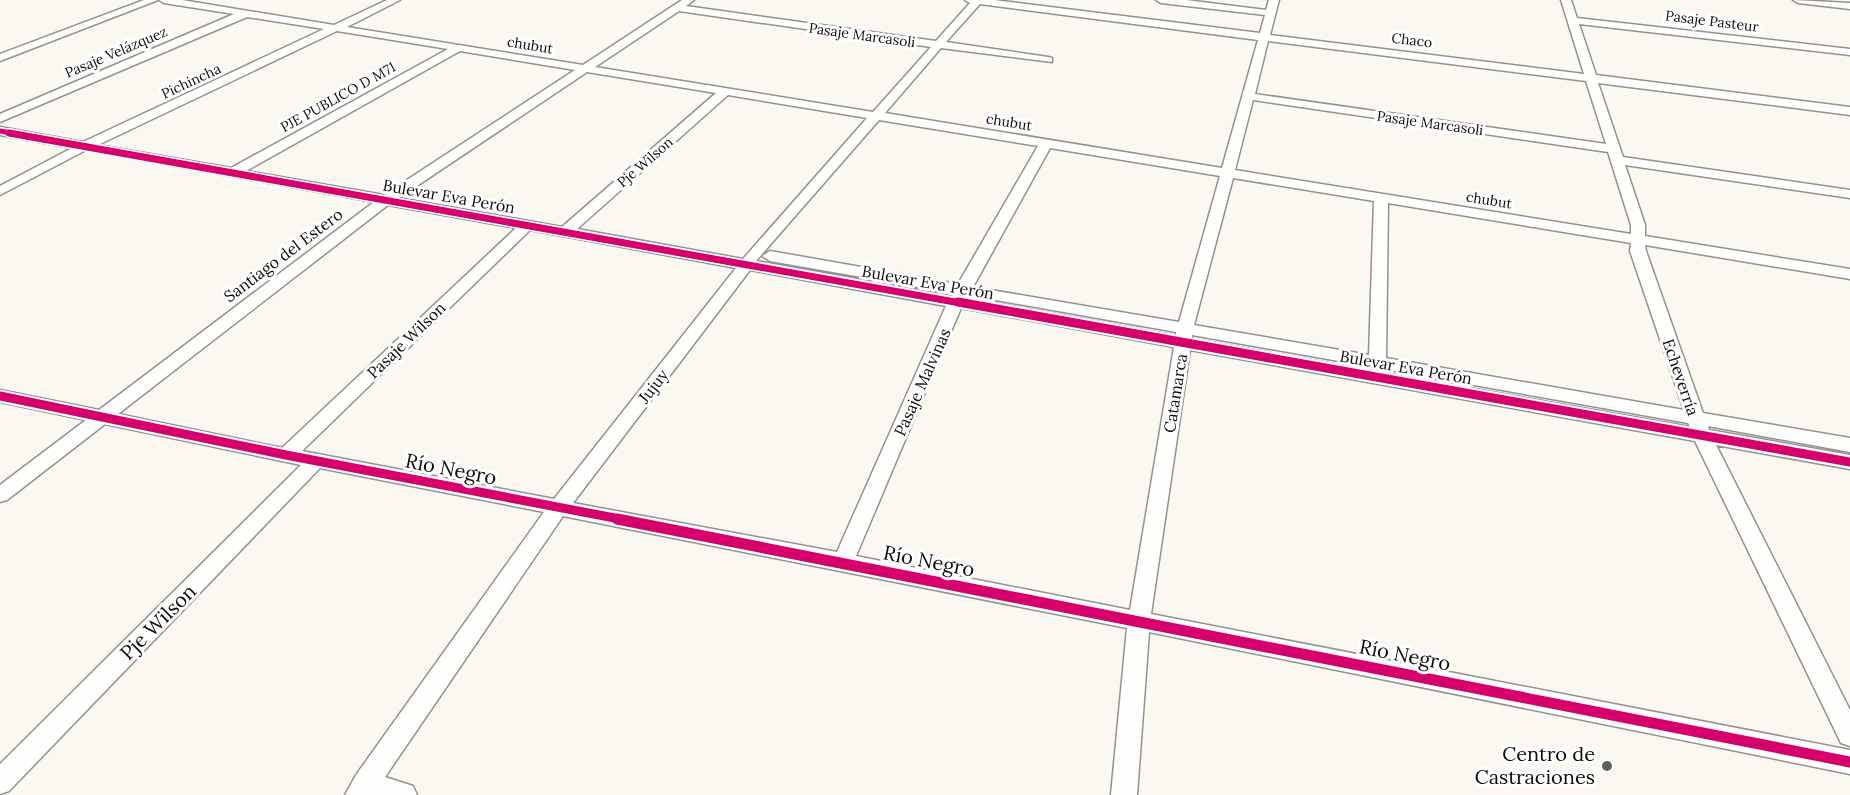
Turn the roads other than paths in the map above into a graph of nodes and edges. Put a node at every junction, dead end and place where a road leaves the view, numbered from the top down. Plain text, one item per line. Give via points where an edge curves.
1 (153, 0) edge
2 (164, 0) edge
3 (395, 0) edge
4 (975, 0) edge
5 (1161, 0) edge
6 (1566, 0) edge
7 (1798, 0) edge
8 (683, 4) edge
9 (1850, 6) edge
10 (1272, 7) edge
11 (244, 14) junction
12 (1571, 20) junction
13 (336, 28) junction
14 (1263, 36) junction
15 (936, 46) junction
16 (458, 48) junction
17 (1850, 52) edge
18 (0, 58) edge
19 (1048, 60) dead end
20 (586, 69) junction
21 (1592, 78) junction
22 (725, 92) junction
23 (1247, 96) junction
24 (1850, 111) edge
25 (877, 116) junction
26 (0, 119) edge
27 (0, 131) edge
28 (102, 139) junction
29 (1046, 144) junction
30 (85, 147) junction
31 (1615, 155) junction
32 (247, 164) junction
33 (232, 173) junction
34 (1227, 173) junction
35 (0, 191) edge
36 (401, 191) junction
37 (1850, 194) edge
38 (1381, 198) junction
39 (386, 200) junction
40 (527, 225) junction
41 (570, 227) junction
42 (1636, 239) junction
43 (751, 259) junction
44 (1850, 274) edge
45 (959, 296) junction
46 (1184, 336) junction
47 (1377, 362) junction
48 (0, 396) edge
49 (101, 416) junction
50 (1695, 418) junction
51 (1702, 436) junction
52 (1850, 445) edge
53 (286, 455) junction
54 (316, 461) junction
55 (1850, 462) edge
56 (0, 495) edge
57 (558, 508) junction
58 (843, 562) junction
59 (1139, 621) junction
60 (1850, 735) edge
61 (1850, 762) edge
62 (0, 783) edge
63 (361, 790) edge
64 (404, 795) edge
65 (1124, 795) edge

1 - 18 street
2 - 11 street, chubut
3 - 13 street, Pichincha
4 - 14 street, Chaco
4 - 15 street, Jujuy
5 - 10 street
6 - 12 street, Echeverría
7 - 9 street
8 - 15 street, Pasaje Marcasoli
8 - 20 street, Santiago del Estero
10 - 14 street, Catamarca
11 - 13 street, chubut
11 - 26 street, Pasaje Velázquez
12 - 17 street, Pasaje Pasteur
12 - 21 street, Echeverría
13 - 16 street, chubut
13 - 28 street, Pichincha
14 - 21 street, Chaco
14 - 23 street, Catamarca
15 - 19 street, Pasaje Marcasoli
15 - 25 street, Jujuy
16 - 20 street, chubut
16 - 32 street, PJE PUBLICO D M71
20 - 22 street, chubut
20 - 36 street, Santiago del Estero
21 - 24 street, Chaco
21 - 31 street, Echeverría
22 - 25 street, chubut
22 - 41 street, Pje Wilson
23 - 31 street, Pasaje Marcasoli
23 - 34 street, Catamarca
25 - 29 street, chubut
25 - 43 street, Jujuy
26 - 28 street, Bulevar Eva Perón
27 - 30 street, Bulevar Eva Perón
28 - 30 street, Pichincha
28 - 32 street, Bulevar Eva Perón
29 - 34 street, chubut
29 - 45 street, Pasaje Malvinas
30 - 33 street, Bulevar Eva Perón
30 - 35 street, Pichincha
31 - 37 street, Pasaje Marcasoli
31 - 42 street, Echeverría via 1638,225
32 - 33 street, PJE PUBLICO D M71
32 - 36 street, Bulevar Eva Perón
33 - 39 street, Bulevar Eva Perón
34 - 38 street, chubut
34 - 46 street, Catamarca
36 - 39 street, Santiago del Estero
36 - 41 street, Bulevar Eva Perón
38 - 42 street, chubut
38 - 47 street
39 - 40 street, Bulevar Eva Perón
39 - 49 street, Santiago del Estero
40 - 41 street, Bulevar Eva Perón
40 - 53 street, Pasaje Wilson
41 - 43 street, Bulevar Eva Perón
42 - 44 street, chubut
42 - 50 street, Echeverría
43 - 45 street, Bulevar Eva Perón
43 - 57 street, Jujuy
45 - 46 street, Bulevar Eva Perón
45 - 58 street, Pasaje Malvinas
46 - 47 street, Bulevar Eva Perón
46 - 51 street, Bulevar Eva Perón
46 - 59 street, Catamarca
47 - 50 street, Bulevar Eva Perón
48 - 49 street, Río Negro
49 - 53 street, Río Negro
49 - 56 street, Santiago del Estero
50 - 51 street, Echeverría
50 - 52 street, Bulevar Eva Perón
51 - 55 street, Bulevar Eva Perón
51 - 60 street, Echeverría
53 - 54 street, Río Negro
54 - 57 street, Río Negro
54 - 62 street, Pje Wilson
57 - 58 street, Río Negro
57 - 63 street, Jujuy
58 - 59 street, Río Negro
59 - 61 street, Río Negro
59 - 65 street, Catamarca
63 - 64 street

